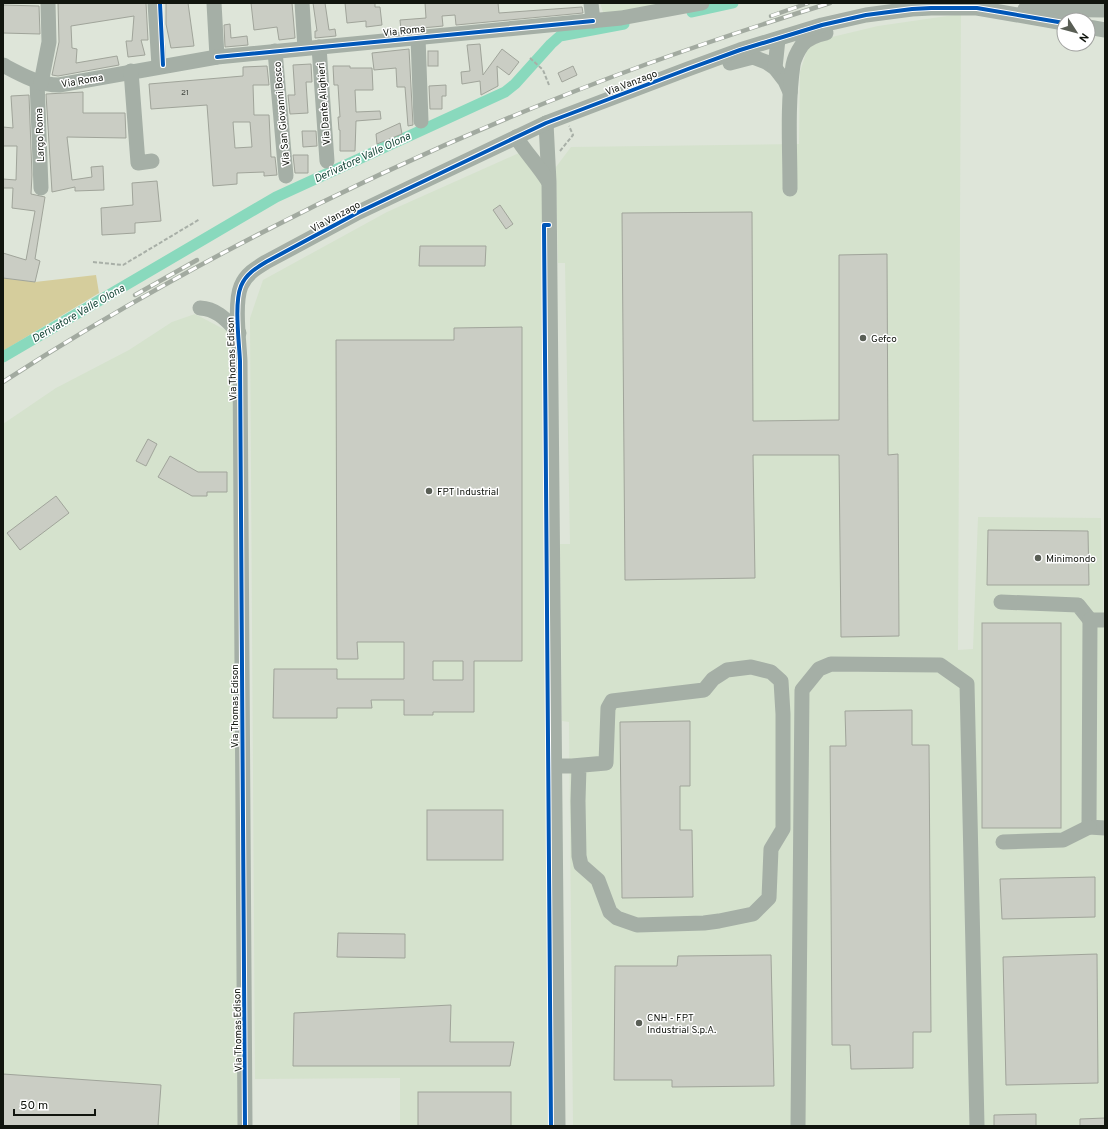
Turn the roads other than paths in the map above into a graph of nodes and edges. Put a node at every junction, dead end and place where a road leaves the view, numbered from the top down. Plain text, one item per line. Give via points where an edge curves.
1 (48, 3) edge
2 (155, 3) edge
3 (214, 3) edge
4 (302, 3) edge
5 (591, 3) edge
6 (702, 3) edge
7 (912, 9) junction
8 (1105, 10) edge
9 (1002, 12) junction
10 (593, 21) junction
11 (1056, 22) edge
12 (418, 37) junction
13 (778, 39) junction
14 (312, 47) junction
15 (276, 51) junction
16 (217, 57) junction
17 (793, 64) junction
18 (3, 66) edge
19 (159, 66) junction
20 (775, 68) junction
21 (688, 69) junction
22 (131, 71) junction
23 (39, 82) junction
24 (790, 92) junction
25 (421, 121) dead end
26 (546, 123) junction
27 (516, 137) junction
28 (327, 161) dead end
29 (152, 162) dead end
30 (286, 176) dead end
31 (549, 182) junction
32 (41, 188) dead end
33 (790, 189) dead end
34 (240, 287) joint
35 (200, 308) dead end
36 (239, 333) junction
37 (1001, 602) dead end
38 (1090, 620) junction
39 (1105, 620) edge
40 (554, 766) junction
41 (579, 766) junction
42 (1089, 827) junction
43 (1105, 828) edge
44 (1003, 842) dead end
45 (245, 1126) edge
46 (558, 1126) edge
47 (798, 1126) edge
48 (977, 1126) edge

1 - 23 street, Largo Roma via 49,42
2 - 19 street
3 - 16 street
4 - 14 street, Via Dante Alighieri
5 - 10 street
6 - 10 street, Via Roma
7 - 9 street, Via Vanzago via 977,8
7 - 13 street, Via Vanzago via 859,16
7 - 17 street via 866,25 817,35 802,45
8 - 9 street via 1020,8
9 - 11 street, Via Vanzago
10 - 12 street, Via Roma
12 - 14 street, Via Roma
12 - 25 street
13 - 17 street
13 - 20 street
13 - 21 street, Via Vanzago
14 - 15 street, Via Roma
14 - 28 street, Via Dante Alighieri
15 - 16 street, Via Roma
15 - 30 street, Via San Giovanni Bosco
16 - 19 street, Via Roma
17 - 24 street
18 - 23 street, Via Roma
19 - 22 street, Via Roma
20 - 21 street via 753,58 720,66
20 - 24 street
21 - 26 street, Via Vanzago
22 - 23 street, Via Roma via 59,85
22 - 29 street via 138,163
23 - 32 street, Largo Roma
24 - 33 street
26 - 27 street, Via Vanzago
26 - 31 street
27 - 31 street
27 - 34 street, Via Vanzago via 359,212 272,258 253,270
31 - 40 street
34 - 36 street, Via Thomas Edison
35 - 36 street via 208,308 219,313
36 - 45 street, Via Thomas Edison
37 - 38 street via 1078,605
38 - 39 street
38 - 42 street
40 - 41 street
40 - 46 street
41 - 41 street via 606,763 608,708 612,701 704,690 713,679 726,670 751,666 771,672 781,680 783,829 771,849 769,898 752,914 704,923 637,925 617,918 610,912 598,880 581,865
42 - 43 street
42 - 44 street via 1064,840
47 - 48 street via 802,690 819,669 831,664 940,665 967,684

